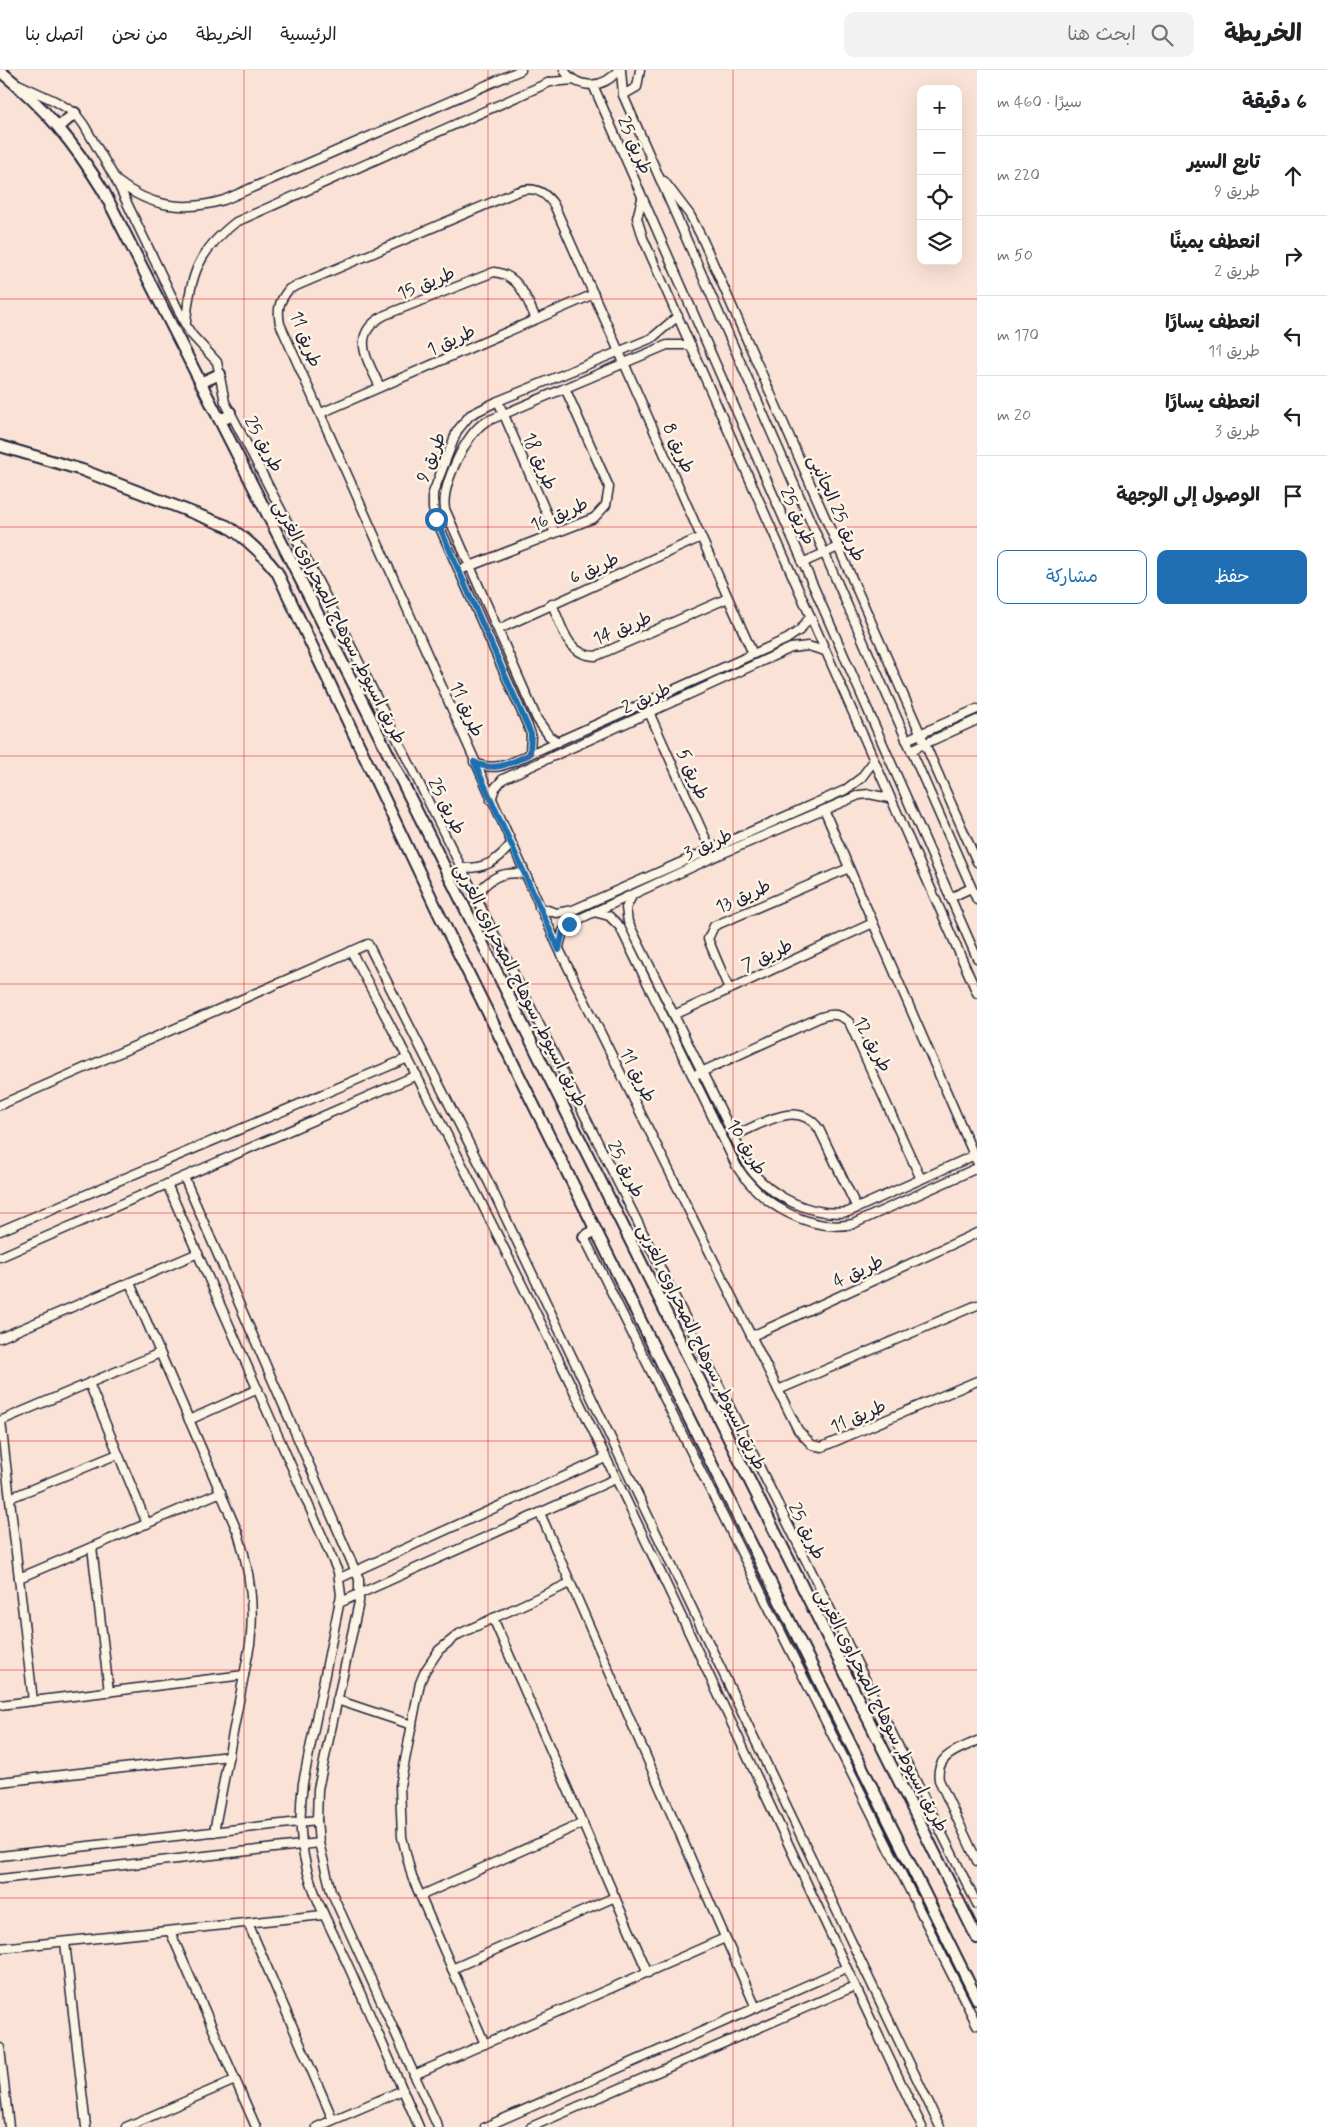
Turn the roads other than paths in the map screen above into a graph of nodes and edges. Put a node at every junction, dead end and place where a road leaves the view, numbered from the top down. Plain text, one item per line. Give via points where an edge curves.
1 (521, 70) edge
2 (564, 70) edge
3 (620, 70) edge
4 (640, 70) edge
5 (0, 72) edge
6 (574, 80) junction
7 (13, 82) junction
8 (592, 85) junction
9 (623, 95) junction
10 (75, 113) junction
11 (60, 127) junction
12 (658, 174) junction
13 (116, 180) junction
14 (642, 199) junction
15 (577, 255) joint
16 (594, 294) junction
17 (678, 316) junction
18 (536, 319) junction
19 (185, 324) junction
20 (740, 325) junction
21 (727, 331) junction
22 (691, 345) junction
23 (620, 352) junction
24 (625, 363) junction
25 (220, 374) junction
26 (200, 383) junction
27 (380, 387) junction
28 (565, 388) junction
29 (498, 401) junction
30 (230, 412) junction
31 (320, 413) junction
32 (503, 414) junction
33 (219, 418) junction
34 (0, 446) edge
35 (435, 459) dead end
36 (444, 463) junction
37 (555, 533) junction
38 (701, 537) junction
39 (838, 547) junction
40 (824, 553) junction
41 (802, 563) junction
42 (471, 566) junction
43 (460, 570) junction
44 (728, 598) junction
45 (552, 604) junction
46 (810, 617) junction
47 (499, 628) junction
48 (825, 651) junction
49 (753, 654) junction
50 (857, 689) junction
51 (844, 695) junction
52 (645, 704) junction
53 (977, 709) edge
54 (650, 713) junction
55 (977, 720) edge
56 (920, 734) junction
57 (906, 740) junction
58 (558, 742) junction
59 (924, 744) junction
60 (911, 750) junction
61 (530, 754) junction
62 (474, 762) junction
63 (874, 762) junction
64 (889, 798) junction
65 (491, 800) junction
66 (824, 810) junction
67 (511, 844) junction
68 (712, 853) junction
69 (977, 862) edge
70 (461, 868) junction
71 (849, 868) junction
72 (524, 874) junction
73 (971, 888) junction
74 (633, 894) junction
75 (475, 898) junction
76 (950, 898) junction
77 (977, 900) edge
78 (539, 907) junction
79 (594, 912) junction
80 (873, 923) junction
81 (559, 950) junction
82 (351, 951) junction
83 (977, 958) edge
84 (729, 989) junction
85 (977, 993) edge
86 (674, 1015) junction
87 (408, 1058) junction
88 (701, 1072) junction
89 (417, 1075) junction
90 (692, 1076) junction
91 (0, 1105) edge
92 (733, 1136) junction
93 (976, 1157) edge
94 (977, 1168) edge
95 (755, 1176) junction
96 (184, 1177) junction
97 (921, 1179) junction
98 (747, 1182) junction
99 (168, 1184) junction
100 (857, 1208) junction
101 (848, 1212) junction
102 (853, 1224) junction
103 (595, 1230) junction
104 (0, 1231) edge
105 (977, 1233) edge
106 (584, 1237) joint
107 (198, 1253) junction
108 (0, 1258) edge
109 (130, 1283) junction
110 (977, 1305) edge
111 (752, 1336) junction
112 (0, 1338) edge
113 (160, 1353) junction
114 (977, 1382) edge
115 (89, 1383) junction
116 (258, 1389) junction
117 (778, 1390) junction
118 (189, 1420) junction
119 (1, 1421) edge
120 (118, 1454) junction
121 (605, 1458) junction
122 (615, 1479) junction
123 (221, 1492) junction
124 (10, 1498) junction
125 (540, 1513) junction
126 (147, 1524) junction
127 (92, 1547) junction
128 (357, 1571) junction
129 (19, 1578) junction
130 (340, 1578) junction
131 (570, 1583) junction
132 (360, 1594) junction
133 (339, 1603) junction
134 (494, 1618) junction
135 (244, 1674) junction
136 (109, 1692) junction
137 (337, 1700) junction
138 (33, 1701) junction
139 (0, 1705) edge
140 (412, 1725) junction
141 (977, 1741) edge
142 (228, 1756) junction
143 (0, 1782) edge
144 (317, 1820) junction
145 (300, 1822) junction
146 (583, 1823) junction
147 (214, 1832) junction
148 (319, 1844) junction
149 (301, 1846) junction
150 (0, 1856) edge
151 (977, 1860) edge
152 (0, 1879) edge
153 (420, 1896) junction
154 (615, 1897) junction
155 (977, 1904) edge
156 (323, 1915) junction
157 (248, 1923) junction
158 (170, 1931) junction
159 (725, 1938) junction
160 (977, 1938) edge
161 (64, 1942) junction
162 (0, 1948) edge
163 (846, 1968) junction
164 (452, 1969) junction
165 (648, 1972) junction
166 (854, 1986) junction
167 (977, 1999) edge
168 (756, 2008) junction
169 (977, 2025) edge
170 (485, 2044) junction
171 (0, 2048) edge
172 (414, 2075) junction
173 (235, 2080) junction
174 (403, 2090) junction
175 (3, 2105) edge
176 (333, 2120) junction
177 (9, 2127) edge
178 (86, 2127) edge
179 (126, 2127) edge
180 (256, 2127) edge
181 (316, 2127) edge
182 (419, 2127) edge
183 (438, 2127) edge
184 (485, 2127) edge
185 (531, 2127) edge
186 (922, 2127) edge
187 (940, 2127) edge

1 - 13 street via 224,200 186,208 167,206 148,201
2 - 6 street
3 - 8 street via 604,83
3 - 9 street, طريق 25
4 - 9 street via 638,87
5 - 7 main road, طريق اسيوط, سوهاج الصحراوى الغربى
6 - 8 street
6 - 19 street via 550,82 236,222 214,240 197,263
7 - 10 street, طريق 25 via 49,97
7 - 11 main road, طريق اسيوط, سوهاج الصحراوى الغربى
8 - 14 street, طريق 25
9 - 12 street, طريق 25
10 - 11 main road
10 - 13 street, طريق 25
11 - 26 main road, طريق اسيوط, سوهاج الصحراوى الغربى via 104,192
12 - 20 street, طريق 25 الجانبى via 675,193 698,230
12 - 21 street, طريق 25
13 - 19 street, طريق 25
14 - 17 street via 638,208 639,228
14 - 41 street, طريق 25
15 - 16 street, طريق 8
15 - 31 street, طريق 11 via 549,198 534,189 525,189 289,289 280,300 280,324
16 - 18 street, طريق 1
16 - 23 street, طريق 8
17 - 22 street
17 - 23 street, طريق 9 via 652,338
18 - 27 street, طريق 1
18 - 27 street, طريق 15 via 514,278 494,272 385,316 366,330 363,341
19 - 25 street, طريق 25 via 217,362
20 - 21 street
20 - 39 street, طريق 25 الجانبى
21 - 40 street, طريق 25
22 - 24 street, طريق 9 via 667,345
22 - 46 street
23 - 24 street, طريق 8
23 - 29 street, طريق 9
24 - 28 street, طريق 9
24 - 38 street, طريق 8
25 - 26 main road
25 - 30 street, طريق 25
26 - 33 main road, طريق اسيوط, سوهاج الصحراوى الغربى
27 - 31 street, طريق 1
28 - 32 street, طريق 9
28 - 37 street, طريق 16 via 609,487 609,497 594,518
29 - 32 street, طريق 18
29 - 36 street, طريق 9 via 464,421
30 - 33 main road via 227,418
30 - 70 street, طريق 25
31 - 62 street, طريق 11
32 - 37 street, طريق 18
32 - 42 street, طريق 9 via 485,422 472,433 444,494 444,509
33 - 160 main road, طريق اسيوط, سوهاج الصحراوى الغربى
34 - 103 main road, طريق اسيوط, سوهاج الصحراوى الغربى via 82,470 226,526 246,538 272,566
35 - 36 street
36 - 43 street, طريق 9 via 433,492 433,509
37 - 42 street, طريق 16
38 - 44 street, طريق 8
38 - 45 street, طريق 6
39 - 40 street
39 - 56 street, طريق 25 الجانبى
40 - 41 street
40 - 57 street, طريق 25
41 - 50 street, طريق 25
42 - 43 street, طريق 16
42 - 47 street, طريق 9
43 - 61 street, طريق 9 via 527,724 532,744
44 - 45 street, طريق 14 via 596,656 579,653 573,648
44 - 49 street, طريق 8
45 - 47 street, طريق 6
46 - 48 street
46 - 49 street, طريق 2 via 794,636
47 - 58 street, طريق 9 via 540,724
48 - 51 street
48 - 54 street, طريق 2 via 808,646 791,648
49 - 52 street, طريق 2
50 - 51 street
50 - 76 street, طريق 25
51 - 63 street
52 - 54 street, طريق 5
52 - 58 street, طريق 2
53 - 56 street
54 - 65 street, طريق 2 via 504,779 495,788
54 - 68 street, طريق 5
55 - 59 street
56 - 57 street
56 - 59 street, طريق 25 الجانبى
57 - 60 street, طريق 25
58 - 61 street, طريق 2
59 - 60 street
59 - 69 street, طريق 25 الجانبى
60 - 73 street, طريق 25
61 - 62 street, طريق 2 via 497,768
62 - 65 street, طريق 11
63 - 64 street
63 - 68 street, طريق 3 via 845,790
64 - 66 street, طريق 3 via 859,795
64 - 85 street
65 - 67 street, طريق 11
66 - 68 street, طريق 3
66 - 71 street
67 - 70 street via 495,862
67 - 72 street, طريق 11
68 - 74 street, طريق 3
68 - 78 street, طريق 3 via 573,910 556,913
70 - 75 street, طريق 25
71 - 80 street
71 - 84 street, طريق 13 via 714,926 708,939
72 - 75 street via 512,872 495,877 481,887
72 - 78 street, طريق 11
73 - 76 street
73 - 77 street, طريق 25
74 - 79 street, طريق 3
74 - 86 street, طريق 10 via 626,908 628,922
75 - 155 street, طريق 25
76 - 83 street, طريق 25
78 - 81 street, طريق 11
79 - 81 street, طريق 3 via 569,924 563,931
79 - 90 street, طريق 10 via 609,916 620,927
80 - 84 street, طريق 7
80 - 93 street
81 - 111 street, طريق 11
82 - 87 street
82 - 91 street
82 - 187 street via 368,944 526,1259
84 - 86 street, طريق 7
86 - 88 street, طريق 10
87 - 89 street
87 - 104 street
88 - 90 street, طريق 12
88 - 92 street, طريق 10
88 - 97 street, طريق 12 via 821,1017 841,1016 849,1022
89 - 96 street
89 - 121 street
90 - 98 street, طريق 10
92 - 95 street, طريق 10
92 - 100 street via 793,1113 813,1120
93 - 97 street, طريق 10
94 - 102 street, طريق 10
95 - 98 street
95 - 101 street, طريق 10 via 764,1186 786,1199 826,1213
96 - 99 street
96 - 128 street
97 - 100 street, طريق 10
98 - 102 street, طريق 10 via 766,1200 809,1221 824,1226
99 - 107 street
99 - 108 street
100 - 101 street, طريق 10
101 - 102 street
103 - 106 main road
103 - 167 main road, طريق اسيوط, سوهاج الصحراوى الغربى
105 - 111 street, طريق 4
106 - 169 street
107 - 109 street
107 - 116 street
109 - 112 street
109 - 113 street
110 - 117 street
111 - 117 street, طريق 11
113 - 115 street
113 - 118 street
114 - 117 street, طريق 11 via 822,1447 804,1439
115 - 119 street
115 - 120 street
116 - 118 street
116 - 130 street
118 - 123 street
119 - 124 street
120 - 124 street
120 - 126 street
121 - 122 street
121 - 128 street
122 - 125 street
122 - 163 street
123 - 126 street
123 - 135 street via 238,1533 250,1575 252,1620
124 - 129 street
125 - 131 street
125 - 132 street
126 - 127 street
127 - 129 street
127 - 136 street
128 - 130 street
128 - 132 street
129 - 138 street
130 - 133 street
131 - 134 street
131 - 159 street
132 - 133 street
132 - 137 street
133 - 145 street via 303,1783
134 - 140 street via 459,1634 431,1660 420,1683
134 - 146 street
135 - 136 street
135 - 142 street
136 - 138 street
137 - 140 street
137 - 144 street via 318,1789
138 - 139 street
140 - 153 street via 401,1776 400,1820 406,1857
141 - 151 street via 944,1757 938,1772
142 - 143 street
142 - 147 street
144 - 145 street
144 - 148 street
145 - 147 street
145 - 149 street
146 - 153 street
146 - 154 street
147 - 150 street
148 - 149 street
148 - 172 street via 331,1891
149 - 152 street
149 - 156 street via 306,1871
153 - 164 street
154 - 164 street
154 - 165 street
156 - 157 street
156 - 174 street
157 - 158 street
157 - 176 street
158 - 161 street
158 - 173 street
159 - 165 street
159 - 168 street
161 - 162 street
161 - 178 street
163 - 166 street
163 - 168 street
164 - 170 street
165 - 170 street
166 - 185 street
166 - 186 street
168 - 184 street
170 - 172 street
171 - 175 street
172 - 183 street
173 - 179 street
173 - 180 street
174 - 176 street
174 - 182 street
175 - 177 street
176 - 181 street

